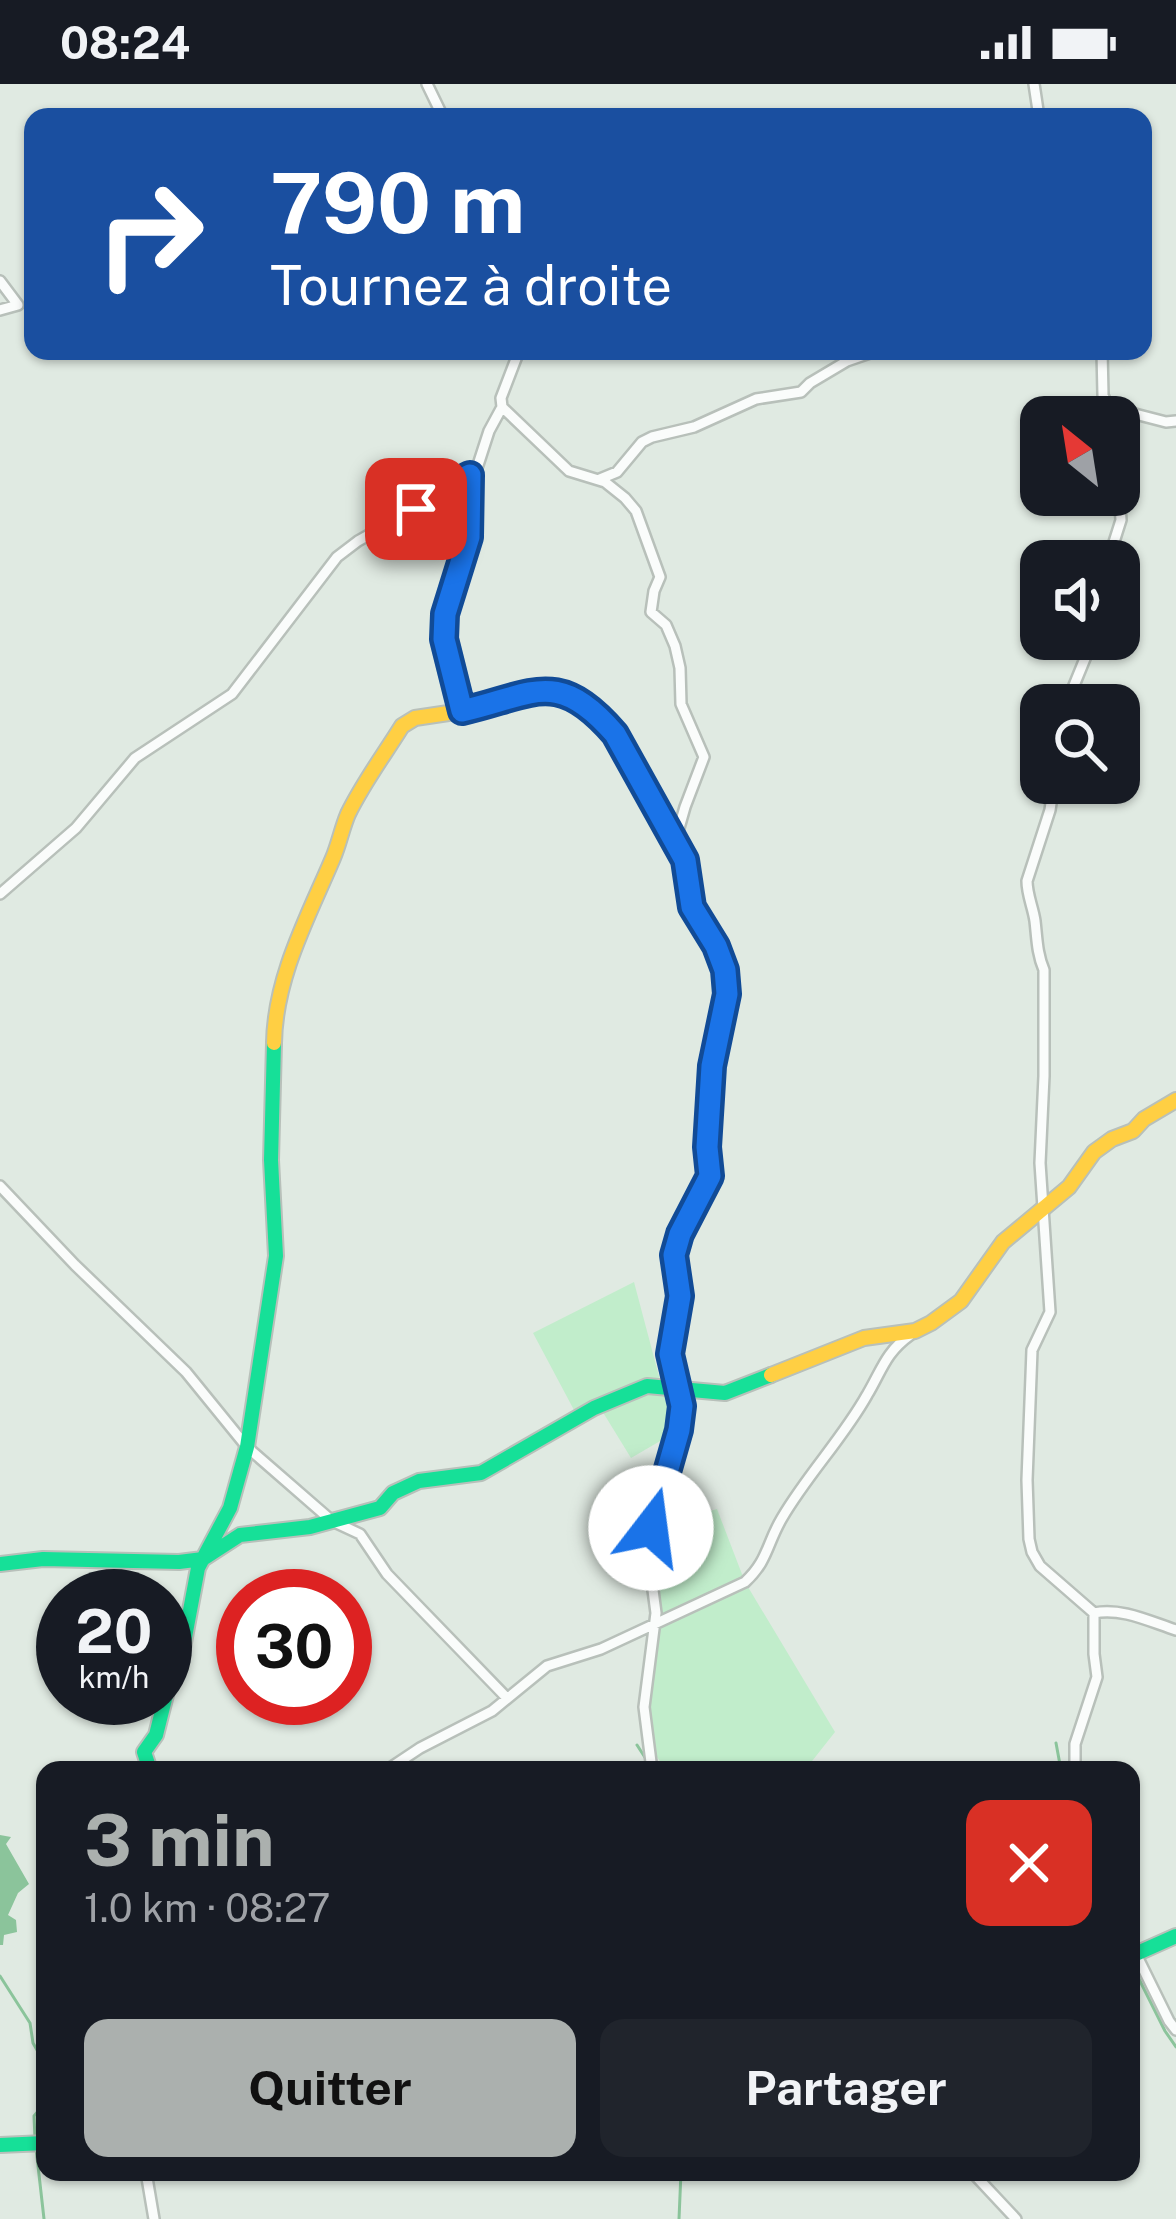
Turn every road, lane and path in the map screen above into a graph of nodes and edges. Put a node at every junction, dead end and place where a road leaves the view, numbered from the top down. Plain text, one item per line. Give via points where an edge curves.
1 (0, 281) edge
2 (0, 310) edge
3 (516, 360) edge
4 (851, 360) edge
5 (1102, 360) edge
6 (1103, 396) edge
7 (502, 406) junction
8 (1140, 418) edge
9 (1176, 421) edge
10 (470, 475) junction
11 (596, 481) junction
12 (462, 711) junction
13 (1051, 804) edge
14 (675, 842) junction
15 (0, 894) edge
16 (1176, 1100) edge
17 (0, 1186) edge
18 (1044, 1209) junction
19 (914, 1331) junction
20 (678, 1391) junction
21 (247, 1447) junction
22 (332, 1521) junction
23 (203, 1559) junction
24 (0, 1564) edge
25 (1094, 1612) junction
26 (655, 1622) junction
27 (1176, 1630) edge
28 (507, 1698) junction
29 (147, 1761) edge
30 (400, 1761) edge
31 (651, 1761) edge
32 (1075, 1761) edge
33 (1176, 1936) edge
34 (1140, 1952) edge
35 (1140, 1968) edge
36 (1176, 2030) edge
37 (36, 2143) edge
38 (0, 2145) edge
39 (148, 2181) edge
40 (980, 2181) edge
41 (154, 2219) edge
42 (1016, 2219) edge

1 - 2 street via 18,305
3 - 7 street
4 - 11 street via 802,392 756,399 652,437
5 - 6 street
7 - 10 street
7 - 11 street via 569,471
8 - 9 street
10 - 12 street via 469,537 444,639
10 - 15 street via 337,557 232,694 135,758 76,827
11 - 14 street via 636,511 661,577 649,607 675,646 681,704 704,758
12 - 14 street via 546,689 583,703 615,734
12 - 21 street via 402,726 348,814 284,979 274,1024 276,1256
13 - 18 street via 1027,881 1044,970
14 - 20 street via 727,994 712,1066 710,1176 674,1255 680,1296 670,1354
16 - 18 street via 1094,1152
17 - 21 street via 186,1372
18 - 19 street via 1003,1242 962,1301
18 - 25 street via 1049,1312 1032,1350 1029,1540 1040,1566
19 - 20 street via 864,1338 725,1393
19 - 26 street via 881,1364 801,1486 759,1569
20 - 22 street via 647,1386 481,1473 419,1481 380,1508
20 - 26 street via 679,1430 648,1552
21 - 22 street
21 - 23 street via 230,1508
22 - 23 street via 240,1535
22 - 28 street via 360,1534 387,1574
23 - 24 street
23 - 29 street
25 - 27 street
25 - 32 street via 1097,1677
26 - 28 street via 547,1666
26 - 31 street via 644,1706
28 - 30 street
33 - 34 street
35 - 36 street
37 - 38 street
39 - 41 street
40 - 42 street

